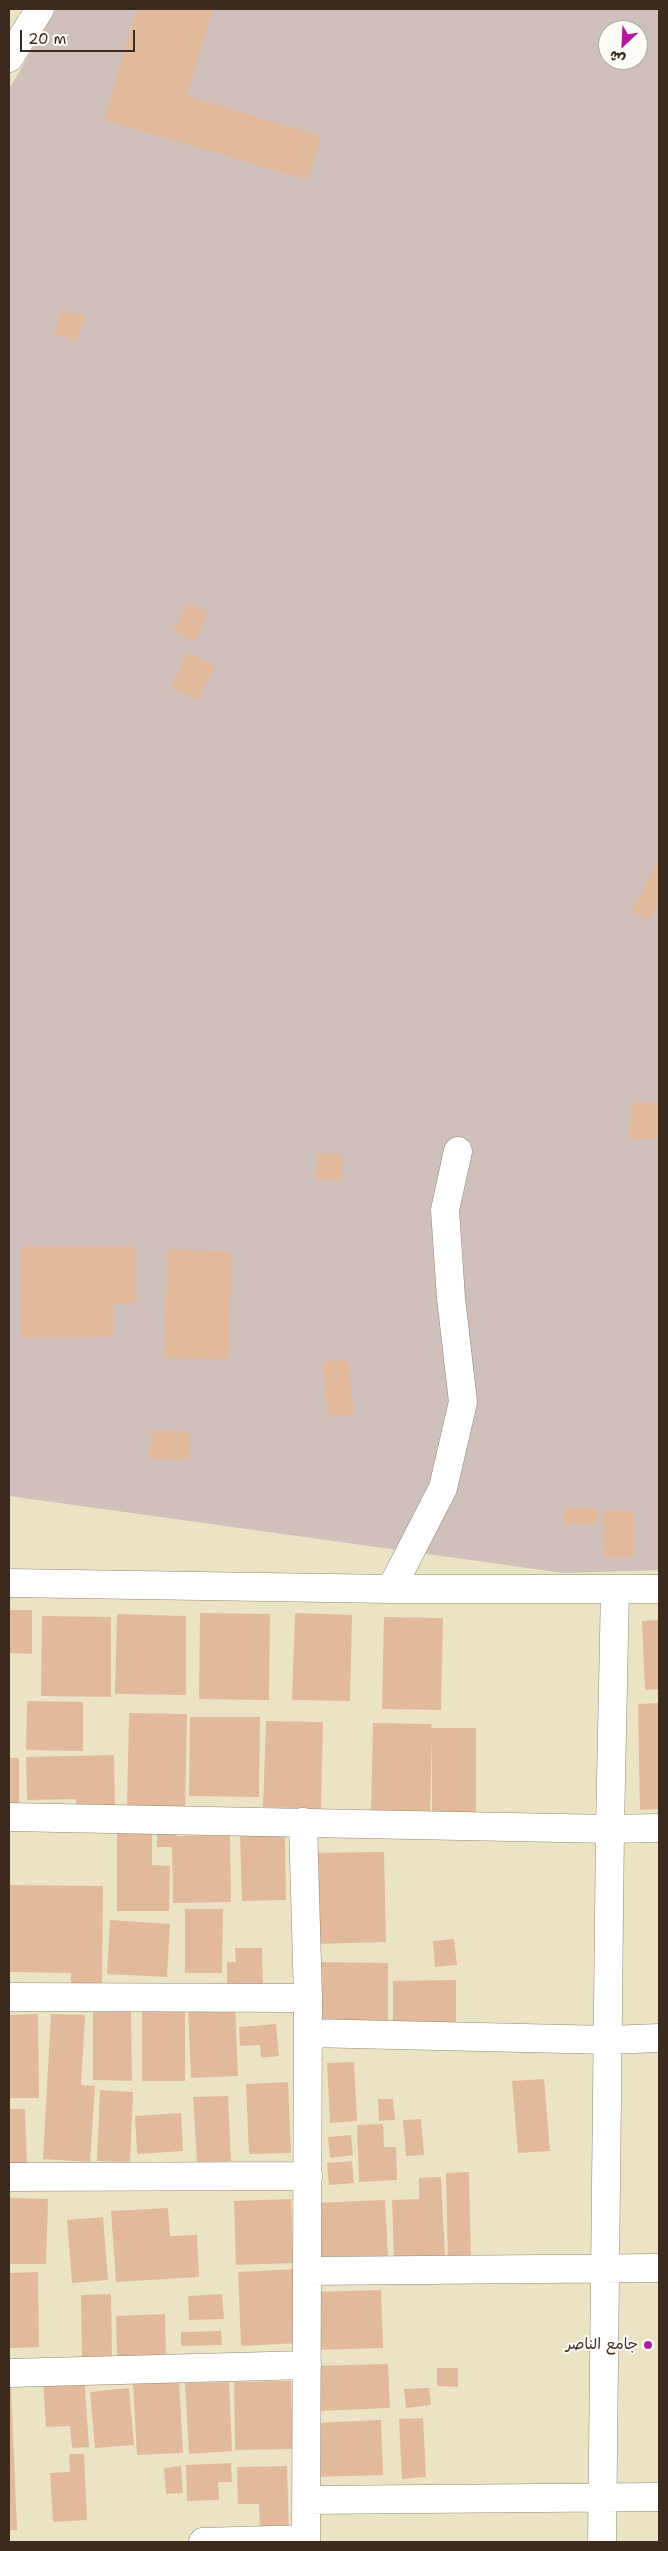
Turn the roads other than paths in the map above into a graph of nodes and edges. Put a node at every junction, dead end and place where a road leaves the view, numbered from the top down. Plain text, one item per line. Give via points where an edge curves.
1 (40, 9) edge
2 (9, 58) edge
3 (458, 1151) dead end
4 (9, 1583) edge
5 (659, 1588) edge
6 (391, 1589) junction
7 (615, 1589) junction
8 (9, 1817) edge
9 (304, 1822) junction
10 (659, 1828) edge
11 (610, 1829) junction
12 (9, 1997) edge
13 (308, 1998) junction
14 (308, 2033) junction
15 (659, 2038) edge
16 (609, 2040) junction
17 (308, 2176) junction
18 (9, 2177) edge
19 (659, 2268) edge
20 (606, 2269) junction
21 (307, 2271) junction
22 (307, 2365) junction
23 (9, 2373) edge
24 (602, 2497) junction
25 (659, 2497) edge
26 (306, 2500) junction
27 (306, 2541) edge
28 (203, 2542) edge
29 (602, 2542) edge

1 - 2 street
3 - 6 street via 445,1210 463,1402 443,1488
4 - 6 street
5 - 7 street
6 - 7 street
7 - 11 street
8 - 9 street
9 - 11 street
9 - 13 street
10 - 11 street
11 - 16 street
12 - 13 street
13 - 14 street
14 - 16 street
14 - 17 street
15 - 16 street
16 - 20 street
17 - 18 street
17 - 21 street
19 - 20 street
20 - 21 street
20 - 24 street
21 - 22 street
22 - 23 street
22 - 26 street
24 - 25 street
24 - 26 street
24 - 29 street
26 - 27 street
27 - 28 street

